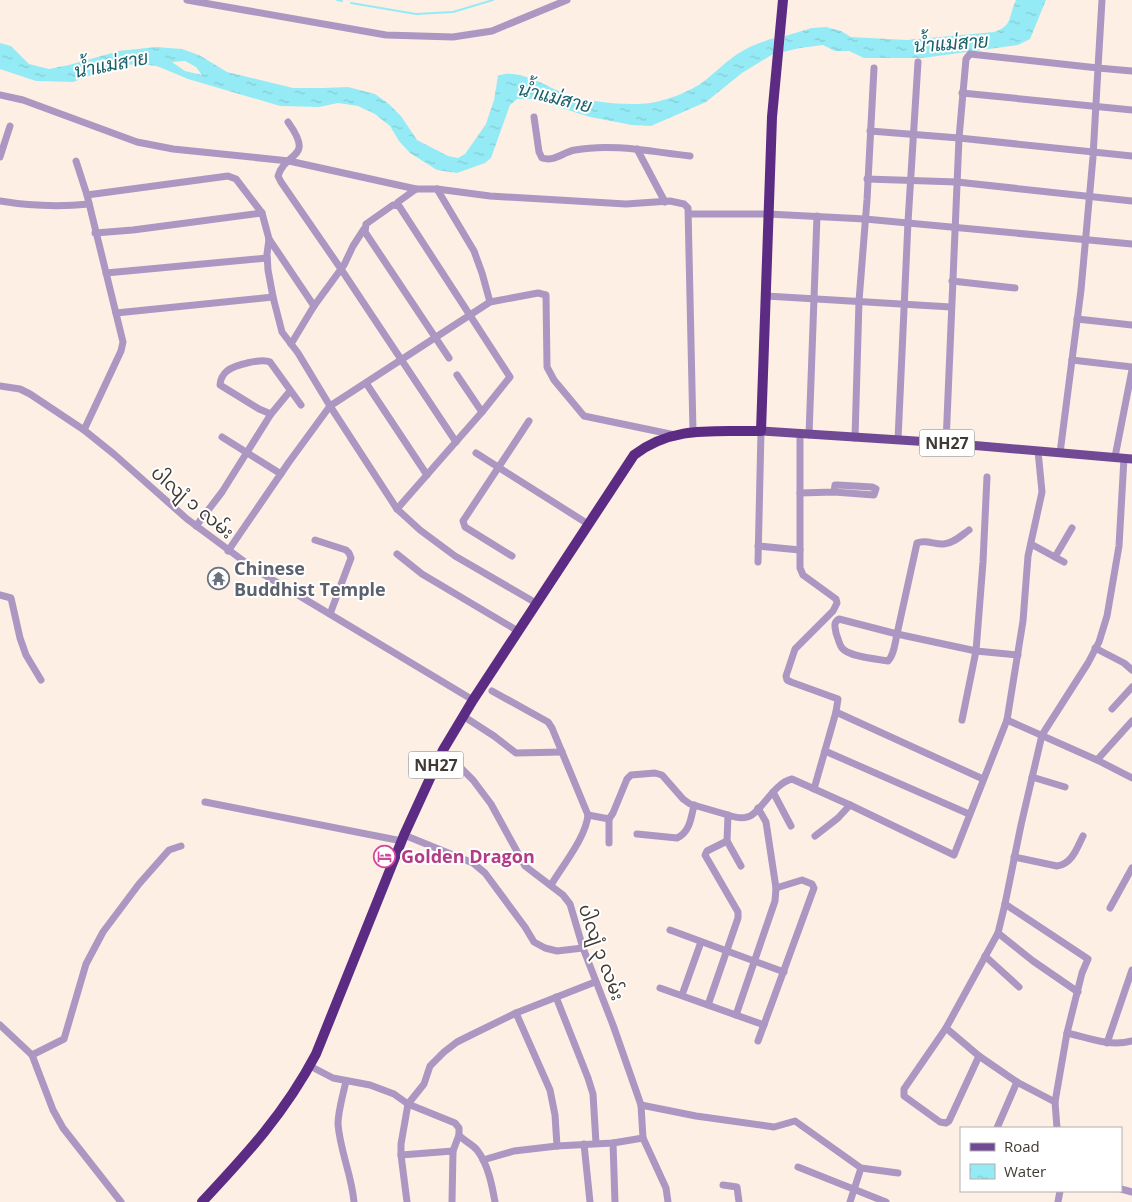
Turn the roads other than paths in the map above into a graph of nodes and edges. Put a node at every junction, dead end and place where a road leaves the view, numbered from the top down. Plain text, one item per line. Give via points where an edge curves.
1 (187, 0) edge
2 (567, 0) edge
3 (783, 0) edge
4 (1102, 0) edge
5 (918, 62) dead end
6 (874, 68) dead end
7 (1098, 68) junction
8 (1132, 70) edge
9 (962, 93) junction
10 (0, 96) edge
11 (1095, 107) junction
12 (1132, 110) edge
13 (534, 117) dead end
14 (288, 122) dead end
15 (10, 126) dead end
16 (870, 131) junction
17 (915, 134) junction
18 (959, 138) junction
19 (637, 149) junction
20 (1094, 151) junction
21 (690, 156) dead end
22 (1132, 156) edge
23 (0, 157) edge
24 (76, 161) dead end
25 (289, 161) junction
26 (867, 179) junction
27 (911, 180) junction
28 (957, 182) junction
29 (416, 189) junction
30 (437, 189) junction
31 (87, 195) junction
32 (1089, 195) junction
33 (0, 200) edge
34 (1132, 201) edge
35 (665, 202) junction
36 (89, 204) junction
37 (396, 205) junction
38 (262, 213) junction
39 (689, 214) junction
40 (768, 214) junction
41 (816, 216) junction
42 (865, 219) junction
43 (908, 222) junction
44 (954, 227) junction
45 (364, 229) junction
46 (95, 233) junction
47 (268, 239) junction
48 (1085, 240) junction
49 (1132, 244) edge
50 (267, 258) junction
51 (341, 269) junction
52 (106, 273) junction
53 (952, 281) junction
54 (1015, 288) dead end
55 (766, 296) junction
56 (273, 297) junction
57 (814, 298) junction
58 (859, 301) junction
59 (490, 302) junction
60 (905, 304) junction
61 (314, 306) junction
62 (951, 307) junction
63 (116, 313) junction
64 (469, 314) junction
65 (1077, 319) junction
66 (1132, 325) edge
67 (435, 338) junction
68 (291, 344) junction
69 (449, 358) dead end
70 (401, 360) junction
71 (1072, 360) junction
72 (1132, 368) edge
73 (457, 374) dead end
74 (366, 383) junction
75 (0, 386) edge
76 (290, 391) junction
77 (301, 405) dead end
78 (330, 406) junction
79 (482, 412) junction
80 (271, 414) junction
81 (530, 421) dead end
82 (84, 430) junction
83 (761, 431) junction
84 (693, 432) junction
85 (675, 435) junction
86 (805, 435) junction
87 (222, 437) dead end
88 (855, 438) junction
89 (898, 440) junction
90 (456, 442) junction
91 (946, 443) junction
92 (1038, 451) junction
93 (247, 452) junction
94 (1060, 452) junction
95 (476, 453) dead end
96 (1124, 458) edge
97 (499, 467) junction
98 (281, 474) junction
99 (427, 475) junction
100 (987, 477) dead end
101 (834, 492) junction
102 (800, 493) junction
103 (397, 509) junction
104 (588, 524) junction
105 (196, 526) junction
106 (1072, 528) dead end
107 (969, 530) dead end
108 (315, 540) dead end
109 (1031, 544) junction
110 (758, 546) junction
111 (800, 550) junction
112 (228, 551) junction
113 (397, 554) dead end
114 (512, 556) dead end
115 (1055, 557) junction
116 (758, 562) dead end
117 (1064, 562) dead end
118 (0, 595) edge
119 (536, 604) junction
120 (837, 604) junction
121 (330, 614) junction
122 (836, 621) junction
123 (518, 631) junction
124 (896, 634) junction
125 (1095, 648) junction
126 (976, 651) junction
127 (1018, 655) junction
128 (1132, 670) edge
129 (41, 680) dead end
130 (1132, 687) edge
131 (492, 691) dead end
132 (473, 700) junction
133 (1112, 709) dead end
134 (836, 712) junction
135 (463, 716) junction
136 (962, 720) dead end
137 (1007, 720) junction
138 (1132, 721) edge
139 (1042, 735) junction
140 (443, 750) junction
141 (825, 751) junction
142 (562, 752) junction
143 (1097, 760) junction
144 (1032, 776) junction
145 (1132, 778) edge
146 (983, 779) junction
147 (1065, 787) dead end
148 (814, 789) junction
149 (773, 792) junction
150 (205, 802) dead end
151 (694, 805) junction
152 (850, 805) junction
153 (758, 808) junction
154 (969, 814) junction
155 (588, 815) junction
156 (728, 815) junction
157 (608, 819) junction
158 (791, 826) dead end
159 (637, 834) dead end
160 (815, 836) dead end
161 (1083, 836) dead end
162 (403, 838) junction
163 (728, 841) junction
164 (609, 843) dead end
165 (181, 846) dead end
166 (1014, 858) junction
167 (741, 866) dead end
168 (1132, 868) edge
169 (551, 885) junction
170 (776, 888) junction
171 (1006, 904) junction
172 (1110, 908) dead end
173 (670, 930) dead end
174 (998, 933) junction
175 (701, 942) junction
176 (583, 948) junction
177 (727, 950) junction
178 (985, 956) junction
179 (755, 962) junction
180 (1132, 970) edge
181 (784, 972) junction
182 (595, 982) junction
183 (1019, 987) dead end
184 (660, 988) dead end
185 (1078, 992) junction
186 (682, 995) junction
187 (556, 997) junction
188 (708, 1005) junction
189 (516, 1013) junction
190 (736, 1015) junction
191 (0, 1025) edge
192 (764, 1025) junction
193 (946, 1028) junction
194 (1067, 1033) junction
195 (758, 1041) dead end
196 (1132, 1041) edge
197 (1107, 1043) junction
198 (32, 1055) junction
199 (979, 1056) junction
200 (310, 1066) junction
201 (346, 1081) junction
202 (1017, 1082) junction
203 (1055, 1102) junction
204 (408, 1104) junction
205 (641, 1105) junction
206 (997, 1127) edge
207 (1057, 1127) edge
208 (459, 1134) junction
209 (644, 1138) junction
210 (596, 1143) junction
211 (613, 1143) junction
212 (584, 1144) junction
213 (557, 1146) junction
214 (453, 1151) junction
215 (401, 1155) junction
216 (483, 1160) junction
217 (798, 1167) dead end
218 (861, 1168) junction
219 (898, 1173) dead end
220 (723, 1185) dead end
221 (854, 1190) junction
222 (121, 1202) edge
223 (202, 1202) edge
224 (354, 1202) edge
225 (407, 1202) edge
226 (452, 1202) edge
227 (495, 1202) edge
228 (590, 1202) edge
229 (615, 1202) edge
230 (668, 1202) edge
231 (739, 1202) edge
232 (850, 1202) edge
233 (886, 1202) edge

1 - 2 street via 386,34 453,37 492,31
3 - 40 highway via 772,116
4 - 7 street
5 - 17 street
6 - 16 street
7 - 8 street
7 - 9 street via 970,54 966,58
7 - 11 street
9 - 11 street
9 - 18 street
10 - 25 street via 23,100 137,142
11 - 12 street
11 - 20 street
13 - 19 street via 542,158 554,159 573,150 600,147
14 - 25 street via 299,143 295,156
15 - 23 street
16 - 17 street
16 - 26 street
17 - 18 street
17 - 27 street
18 - 20 street
18 - 28 street
19 - 21 street
19 - 35 street
20 - 22 street
20 - 32 street
24 - 31 street
25 - 29 street
25 - 51 street via 278,176
26 - 27 street
26 - 42 street
27 - 28 street
27 - 43 street
28 - 32 street
28 - 44 street
29 - 30 street
29 - 37 street
30 - 35 street via 626,204
30 - 59 street via 474,251
31 - 36 street
31 - 38 street via 228,176 236,178
32 - 34 street
32 - 48 street
33 - 36 street via 61,207
35 - 39 street via 684,204
36 - 46 street
37 - 45 street via 366,224
37 - 64 street
38 - 46 street
38 - 47 street
39 - 40 street
39 - 84 street
40 - 41 street
40 - 55 highway
41 - 42 street
41 - 57 street
42 - 43 street
42 - 58 street
43 - 44 street
43 - 60 street
44 - 48 street
44 - 53 street
45 - 51 street
45 - 67 street
46 - 52 street
47 - 50 street
47 - 61 street
48 - 49 street
48 - 65 street
50 - 52 street
50 - 56 street
51 - 61 street
51 - 70 street
52 - 63 street
53 - 54 street
53 - 62 street
55 - 57 street
55 - 83 highway
56 - 63 street
56 - 68 street via 282,332
57 - 58 street
57 - 86 street
58 - 60 street
58 - 88 street
59 - 64 street
59 - 85 street via 538,292 546,295 547,367 584,416
60 - 62 street
60 - 89 street
61 - 68 street
62 - 91 street
63 - 82 street via 123,342 121,351
64 - 67 street
64 - 79 street via 510,377
65 - 66 street
65 - 71 street
67 - 69 street
67 - 70 street
68 - 78 street
70 - 74 street
70 - 90 street
71 - 72 street
71 - 94 street
72 - 96 street
73 - 79 street
74 - 78 street
74 - 99 street
75 - 82 street, ပါလျံ ၁ လမ်း via 30,394
76 - 77 street
76 - 80 street
76 - 80 street via 267,360 226,371 220,385
78 - 98 street
78 - 103 street
79 - 90 street
80 - 93 street
81 - 97 street
82 - 105 street, ပါလျံ ၁ လမ်း
83 - 84 highway, NH27
83 - 86 main road, NH27
83 - 110 street
84 - 85 highway, NH27
85 - 104 highway, NH27 via 659,439 634,455
86 - 88 main road, NH27
86 - 102 street
87 - 93 street
88 - 89 main road, NH27
89 - 91 main road, NH27
90 - 99 street
91 - 92 main road, NH27
92 - 94 main road, NH27
92 - 109 street via 1042,492
93 - 98 street
93 - 105 street
94 - 96 main road, NH27
95 - 97 street
96 - 125 street via 1119,546 1107,616
97 - 104 street
97 - 114 street via 463,521 465,527
98 - 112 street
99 - 103 street
100 - 126 street
101 - 101 street via 874,494 876,489 838,484
101 - 102 street
102 - 111 street
103 - 119 street via 455,556
104 - 119 highway, NH27
105 - 112 street, ပါလျံ ၁ လမ်း
106 - 115 street
107 - 124 street via 944,544 917,543
108 - 121 street via 346,550 351,558
109 - 115 street
109 - 127 street
110 - 111 street
110 - 116 street
111 - 120 street via 803,575 836,599
112 - 121 street, ပါလျံ ၁ လမ်း
113 - 123 street via 422,574
115 - 117 street
118 - 129 street via 11,598 26,655
119 - 123 highway, NH27
120 - 122 street
120 - 134 street via 795,649 786,676 791,682 838,699
121 - 132 street, ပါလျံ ၁ လမ်း
122 - 124 street via 842,619
122 - 124 street via 834,626 842,648 851,654 888,661
123 - 132 highway, NH27
124 - 126 street
125 - 128 street
125 - 139 street
126 - 127 street
126 - 136 street
127 - 137 street
130 - 133 street
131 - 142 street via 548,722
132 - 135 highway, NH27
134 - 141 street
134 - 146 street
135 - 140 highway, NH27
135 - 142 street via 516,754
137 - 139 street
137 - 146 street
138 - 143 street
139 - 143 street
139 - 144 street
140 - 162 highway, NH27
140 - 169 street, ပါလျံ ၃ လမ်း via 491,804 525,866
141 - 148 street
141 - 154 street
142 - 155 street
143 - 145 street
144 - 147 street
144 - 166 street
146 - 154 street
148 - 149 street via 792,779
148 - 152 street
149 - 153 street
149 - 158 street
150 - 162 street
151 - 156 street
151 - 157 street via 683,799 662,775 631,775
151 - 159 street via 682,836
152 - 154 street via 954,855
152 - 160 street
153 - 156 street via 748,817
153 - 170 street via 766,822
155 - 157 street
155 - 169 street via 582,835
156 - 163 street
157 - 164 street
161 - 166 street via 1073,855 1063,865
162 - 176 street via 473,863 491,880 534,942 558,951
162 - 200 highway, NH27
163 - 167 street
163 - 177 street via 705,855 738,912
165 - 198 street via 169,850 102,932 86,964 64,1039
166 - 171 street
168 - 172 street
169 - 176 street, ပါလျံ ၃ လမ်း via 570,904
170 - 179 street via 775,901
170 - 181 street via 802,880 814,888
171 - 174 street
171 - 185 street via 1088,959
173 - 175 street
174 - 178 street
174 - 185 street
175 - 177 street
175 - 186 street
176 - 182 street, ပါလျံ ၃ လမ်း
177 - 179 street
177 - 188 street
178 - 183 street
178 - 193 street
179 - 181 street
179 - 190 street
180 - 197 street
181 - 192 street
182 - 187 street
182 - 205 street, ပါလျံ ၃ လမ်း
184 - 186 street
185 - 194 street
186 - 188 street
187 - 189 street
187 - 210 street via 588,1078
188 - 190 street
189 - 204 street via 457,1042 444,1052 430,1066 424,1084
189 - 213 street via 550,1090
190 - 192 street
191 - 198 street
192 - 195 street
193 - 199 street
193 - 199 street via 904,1089 904,1096 940,1122 949,1121
194 - 197 street
194 - 203 street
196 - 197 street
198 - 222 street via 63,1128
199 - 202 street
200 - 201 street
200 - 223 highway, NH27 via 255,1146
201 - 204 street via 370,1084
201 - 224 street via 338,1123
202 - 203 street
202 - 206 street
203 - 207 street
204 - 208 street via 455,1123
204 - 215 street
205 - 209 street, ပါလျံ ၃ လမ်း
205 - 218 street via 774,1127 795,1121
208 - 214 street
208 - 216 street
209 - 211 street
209 - 230 street, ပါလျံ ၃ လမ်း via 666,1188
210 - 211 street
210 - 212 street
211 - 229 street
212 - 213 street
212 - 228 street
213 - 216 street via 514,1151
214 - 215 street
214 - 226 street
215 - 225 street
216 - 227 street
217 - 221 street
218 - 219 street
218 - 221 street
220 - 231 street via 737,1187
221 - 232 street
221 - 233 street

